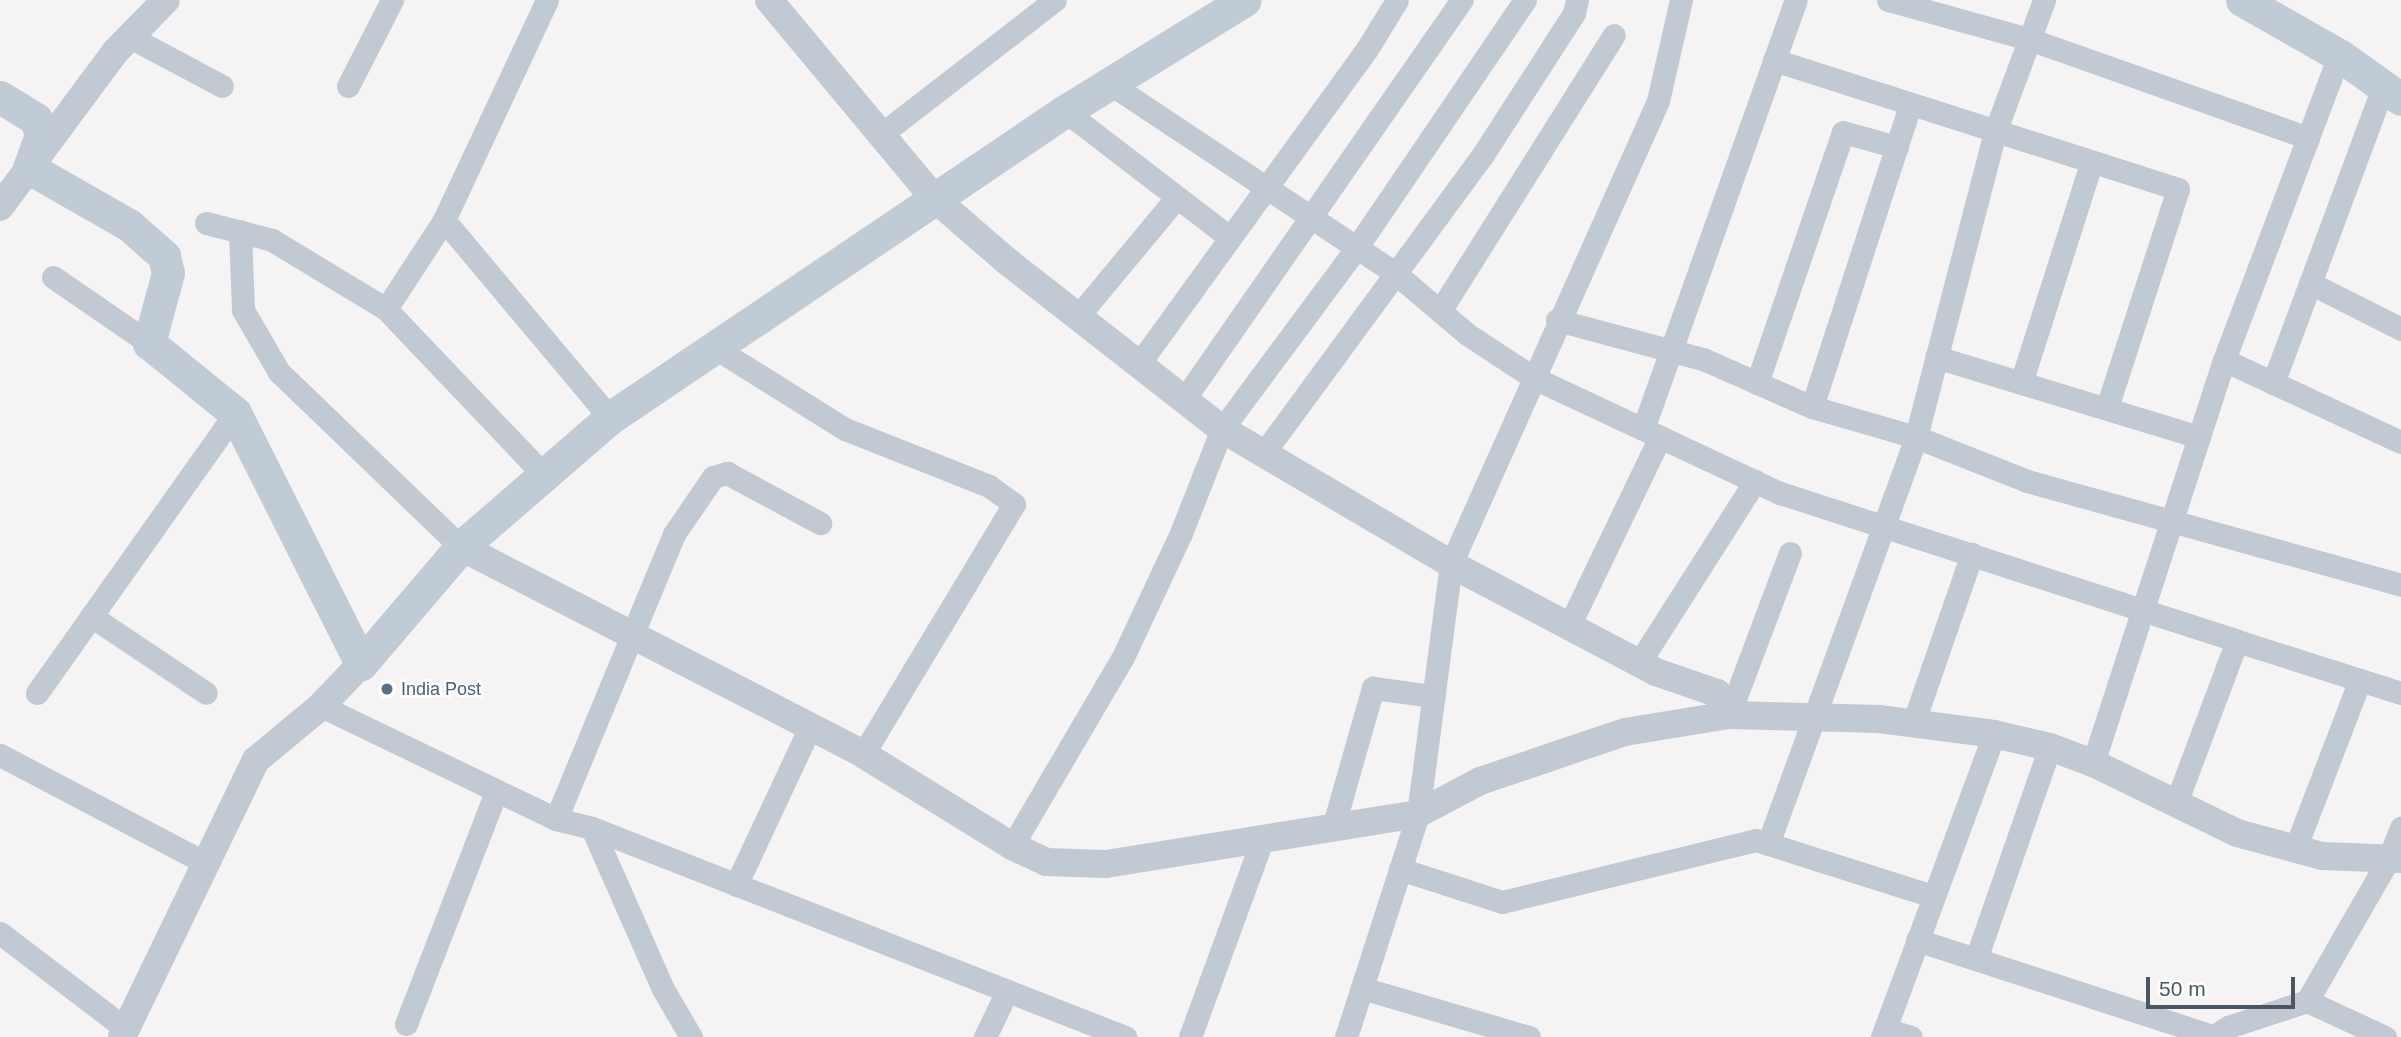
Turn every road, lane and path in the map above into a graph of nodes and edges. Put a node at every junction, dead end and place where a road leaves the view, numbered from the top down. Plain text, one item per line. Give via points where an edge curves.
1 (166, 0) edge
2 (392, 0) edge
3 (547, 0) edge
4 (769, 0) edge
5 (1055, 0) edge
6 (1245, 0) edge
7 (1397, 0) edge
8 (1462, 0) edge
9 (1525, 0) edge
10 (1577, 0) edge
11 (1681, 0) edge
12 (1796, 0) edge
13 (1888, 0) edge
14 (2044, 0) edge
15 (2242, 0) edge
16 (1614, 35) dead end
17 (130, 37) junction
18 (2029, 39) junction
19 (2339, 55) junction
20 (1773, 60) junction
21 (1109, 83) junction
22 (222, 86) dead end
23 (348, 86) dead end
24 (2392, 93) edge
25 (0, 97) edge
26 (1910, 105) junction
27 (1065, 111) junction
28 (1995, 132) junction
29 (879, 136) junction
30 (2308, 138) junction
31 (1897, 147) junction
32 (2091, 164) junction
33 (29, 168) junction
34 (1267, 184) junction
35 (1177, 197) junction
36 (934, 198) junction
37 (0, 207) edge
38 (1312, 218) junction
39 (444, 220) junction
40 (206, 223) dead end
41 (240, 231) junction
42 (1229, 237) junction
43 (1357, 247) junction
44 (1395, 273) junction
45 (53, 277) dead end
46 (2310, 283) junction
47 (386, 309) junction
48 (1440, 311) junction
49 (1079, 316) junction
50 (1557, 320) junction
51 (2401, 329) edge
52 (149, 343) junction
53 (712, 346) junction
54 (1671, 349) junction
55 (1936, 357) junction
56 (2224, 360) junction
57 (1141, 361) junction
58 (1534, 378) junction
59 (1757, 383) junction
60 (2021, 383) junction
61 (2273, 383) junction
62 (1185, 398) junction
63 (1812, 407) junction
64 (2107, 408) junction
65 (235, 413) junction
66 (610, 418) junction
67 (1222, 429) junction
68 (1652, 433) junction
69 (1916, 437) junction
70 (2199, 437) junction
71 (2401, 442) edge
72 (1263, 454) junction
73 (543, 474) junction
74 (1755, 481) junction
75 (2172, 521) junction
76 (820, 523) dead end
77 (1884, 526) junction
78 (461, 547) junction
79 (1790, 553) dead end
80 (1972, 554) junction
81 (1451, 564) junction
82 (2401, 585) edge
83 (2144, 609) junction
84 (91, 616) junction
85 (1569, 626) junction
86 (632, 638) junction
87 (2237, 640) junction
88 (1639, 663) junction
89 (361, 664) junction
90 (2360, 680) junction
91 (37, 693) dead end
92 (2401, 693) edge
93 (206, 694) dead end
94 (1433, 696) junction
95 (321, 706) junction
96 (1729, 715) junction
97 (1817, 719) junction
98 (1913, 724) junction
99 (810, 727) junction
100 (1994, 734) junction
101 (2050, 747) junction
102 (863, 754) junction
103 (0, 755) edge
104 (2093, 763) junction
105 (496, 792) junction
106 (2176, 803) junction
107 (1418, 814) junction
108 (556, 819) junction
109 (2401, 827) edge
110 (592, 828) junction
111 (1333, 828) junction
112 (1262, 840) junction
113 (1768, 844) junction
114 (1012, 846) junction
115 (2295, 849) junction
116 (2395, 860) edge
117 (206, 863) junction
118 (1400, 869) junction
119 (736, 885) junction
120 (1933, 895) junction
121 (0, 933) edge
122 (1917, 940) junction
123 (1976, 959) junction
124 (1362, 988) junction
125 (1007, 991) junction
126 (2307, 1001) junction
127 (406, 1024) dead end
128 (124, 1033) edge
129 (1883, 1033) edge
130 (691, 1037) edge
131 (985, 1037) edge
132 (1125, 1037) edge
133 (1189, 1037) edge
134 (1346, 1037) edge
135 (1529, 1037) edge
136 (1911, 1037) edge
137 (2212, 1037) edge
138 (2385, 1037) edge

1 - 17 street
2 - 23 street
3 - 39 street
4 - 29 street
5 - 29 street
6 - 21 main road
7 - 34 street via 1367,49
8 - 38 street
9 - 43 street
10 - 44 street via 1574,13 1482,156
11 - 50 street via 1658,101
12 - 20 street
13 - 18 street
14 - 18 street
15 - 19 main road
16 - 48 street
17 - 22 street
17 - 33 street
18 - 28 street
18 - 30 street
19 - 24 main road
19 - 30 street
20 - 26 street
20 - 54 street
21 - 27 main road
21 - 34 street
24 - 46 street
25 - 33 main road via 36,119 41,135
26 - 28 street
26 - 31 street
27 - 35 street
27 - 36 main road
28 - 32 street
28 - 55 street
29 - 36 street
30 - 56 street
31 - 59 street via 1843,132
31 - 63 street
32 - 60 street
32 - 64 street via 2178,189
33 - 37 street
33 - 52 main road via 129,225 164,256 168,273
34 - 38 street
34 - 42 street
35 - 42 street
35 - 49 street
36 - 49 street
36 - 53 main road
38 - 43 street
38 - 62 street
39 - 47 street
39 - 66 street
40 - 41 street
41 - 47 street via 272,240
41 - 78 street via 243,310 279,372
42 - 57 street
43 - 44 street
43 - 67 street
44 - 48 street
44 - 72 street
45 - 52 street
46 - 51 street
46 - 61 street
47 - 73 street
48 - 58 street
49 - 57 street
50 - 54 street
50 - 58 street
52 - 65 main road
53 - 66 main road
53 - 102 street via 845,429 989,486 1014,504
54 - 59 street
54 - 68 street
55 - 60 street
55 - 69 street
56 - 61 street
56 - 70 street
57 - 62 street
58 - 68 street
58 - 81 street
59 - 63 street
60 - 64 street
61 - 71 street
62 - 67 street
63 - 69 street
64 - 70 street
65 - 84 street
65 - 89 main road
66 - 73 main road
67 - 72 street
67 - 114 street via 1181,533 1123,657
68 - 74 street
68 - 85 street
69 - 75 street via 2027,481
69 - 77 street
70 - 75 street
72 - 81 street
73 - 78 main road
74 - 77 street
74 - 88 street
75 - 82 street
75 - 83 street
76 - 86 street via 720,472 674,534
77 - 80 street
77 - 97 street
78 - 86 street
78 - 89 main road
79 - 96 street
80 - 83 street
80 - 98 street
81 - 85 street
81 - 94 street
83 - 87 street
83 - 104 street
84 - 91 street
84 - 93 street
85 - 88 street
86 - 99 street
86 - 108 street
87 - 90 street
87 - 106 street
88 - 96 street via 1717,693
89 - 95 street
90 - 92 street
90 - 115 street
94 - 107 street
94 - 111 street via 1373,688
95 - 105 street
95 - 117 street via 256,760
96 - 97 street
96 - 107 street via 1625,732 1480,781
97 - 98 street
97 - 113 street
98 - 100 street
99 - 102 street
99 - 119 street
100 - 101 street
100 - 120 street
101 - 104 street
101 - 123 street
102 - 114 street
103 - 117 street
104 - 106 street
105 - 108 street
105 - 127 street
106 - 115 street via 2237,833
107 - 111 street
107 - 118 street
108 - 110 street
109 - 116 street
110 - 119 street
110 - 130 street via 663,989
111 - 112 street
112 - 114 street via 1106,864 1046,862
112 - 133 street
113 - 118 street via 1756,840 1502,902
113 - 120 street
115 - 116 street via 2322,856
116 - 126 street
117 - 128 street
118 - 124 street
119 - 125 street
120 - 122 street
121 - 128 street
122 - 123 street
122 - 129 street
123 - 137 street
124 - 134 street
124 - 135 street
125 - 131 street
125 - 132 street
126 - 137 street
126 - 138 street
129 - 136 street

